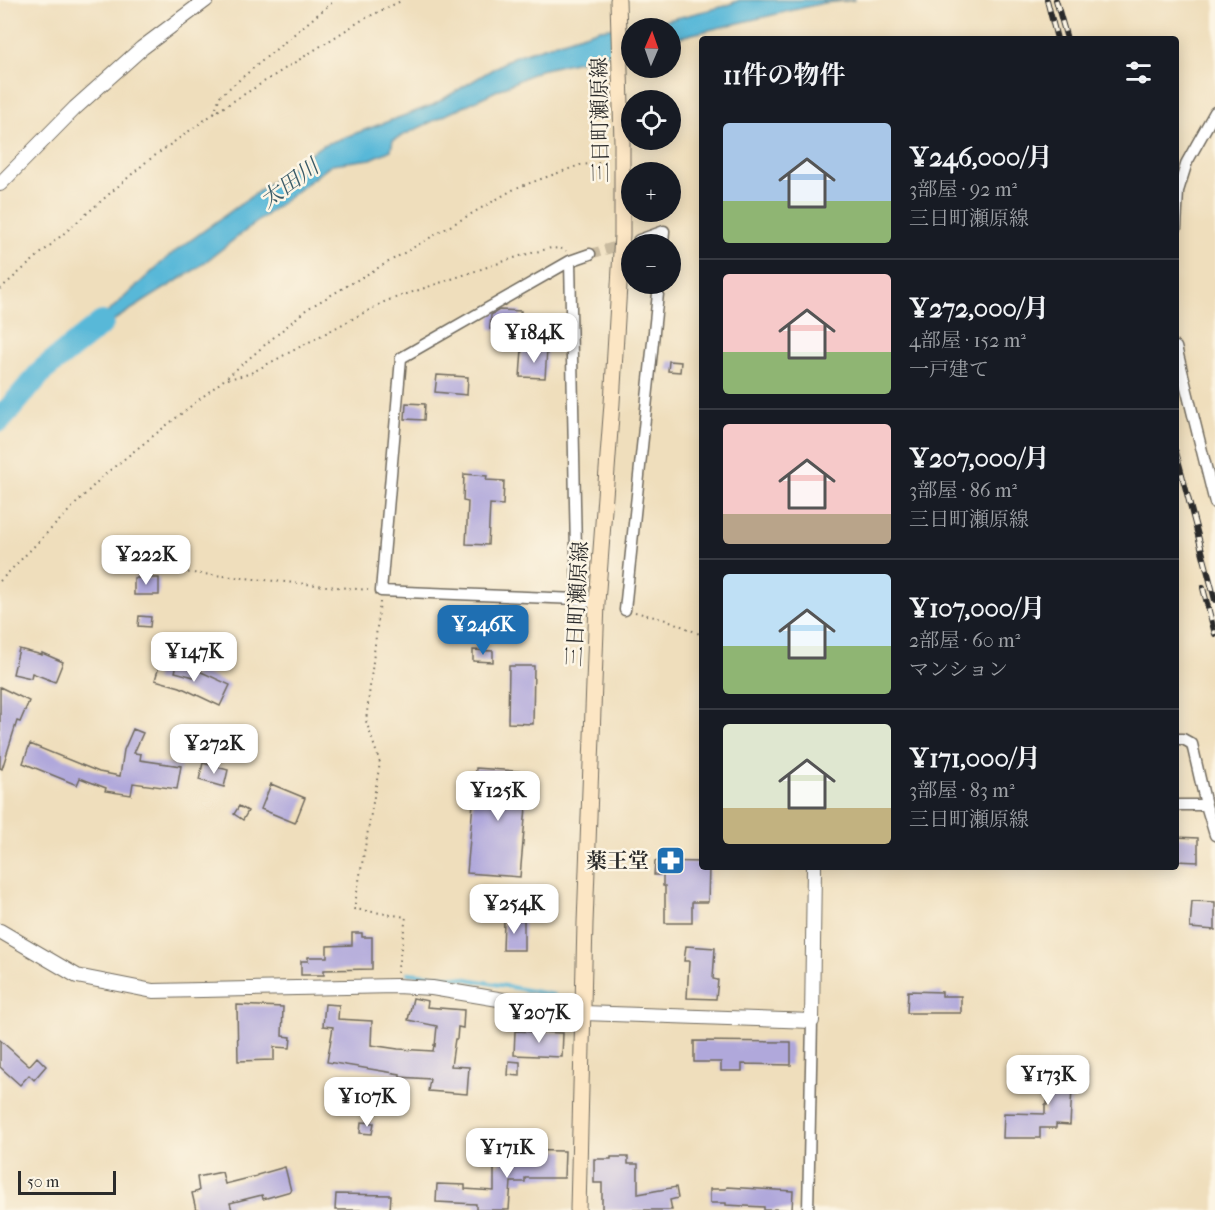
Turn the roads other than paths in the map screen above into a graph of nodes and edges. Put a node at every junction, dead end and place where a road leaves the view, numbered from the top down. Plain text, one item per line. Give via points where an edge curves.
1 (206, 0) edge
2 (618, 0) edge
3 (1215, 112) edge
4 (0, 184) edge
5 (1179, 188) edge
6 (590, 254) tunnel mouth
7 (570, 261) junction
8 (658, 294) edge
9 (1179, 358) edge
10 (1212, 478) edge
11 (1215, 503) edge
12 (577, 599) junction
13 (597, 603) junction
14 (625, 610) road end
15 (1179, 739) edge
16 (1179, 805) edge
17 (1206, 806) junction
18 (1215, 835) edge
19 (814, 870) edge
20 (0, 931) edge
21 (584, 1013) junction
22 (812, 1021) junction
23 (578, 1210) edge
24 (808, 1210) edge

1 - 4 street via 142,48 75,108
2 - 13 main road, 三日町瀬原線 via 620,257
3 - 5 street via 1187,162
6 - 7 street
7 - 12 street
7 - 12 street via 401,358 381,591
8 - 14 street
9 - 10 street
10 - 11 street
12 - 13 street
13 - 21 main road, 三日町瀬原線
15 - 17 street via 1192,744
16 - 17 street
17 - 18 street
19 - 22 street
20 - 21 street via 77,976 153,991 396,986 432,988
21 - 22 street
21 - 23 main road, 三日町瀬原線
22 - 24 street

